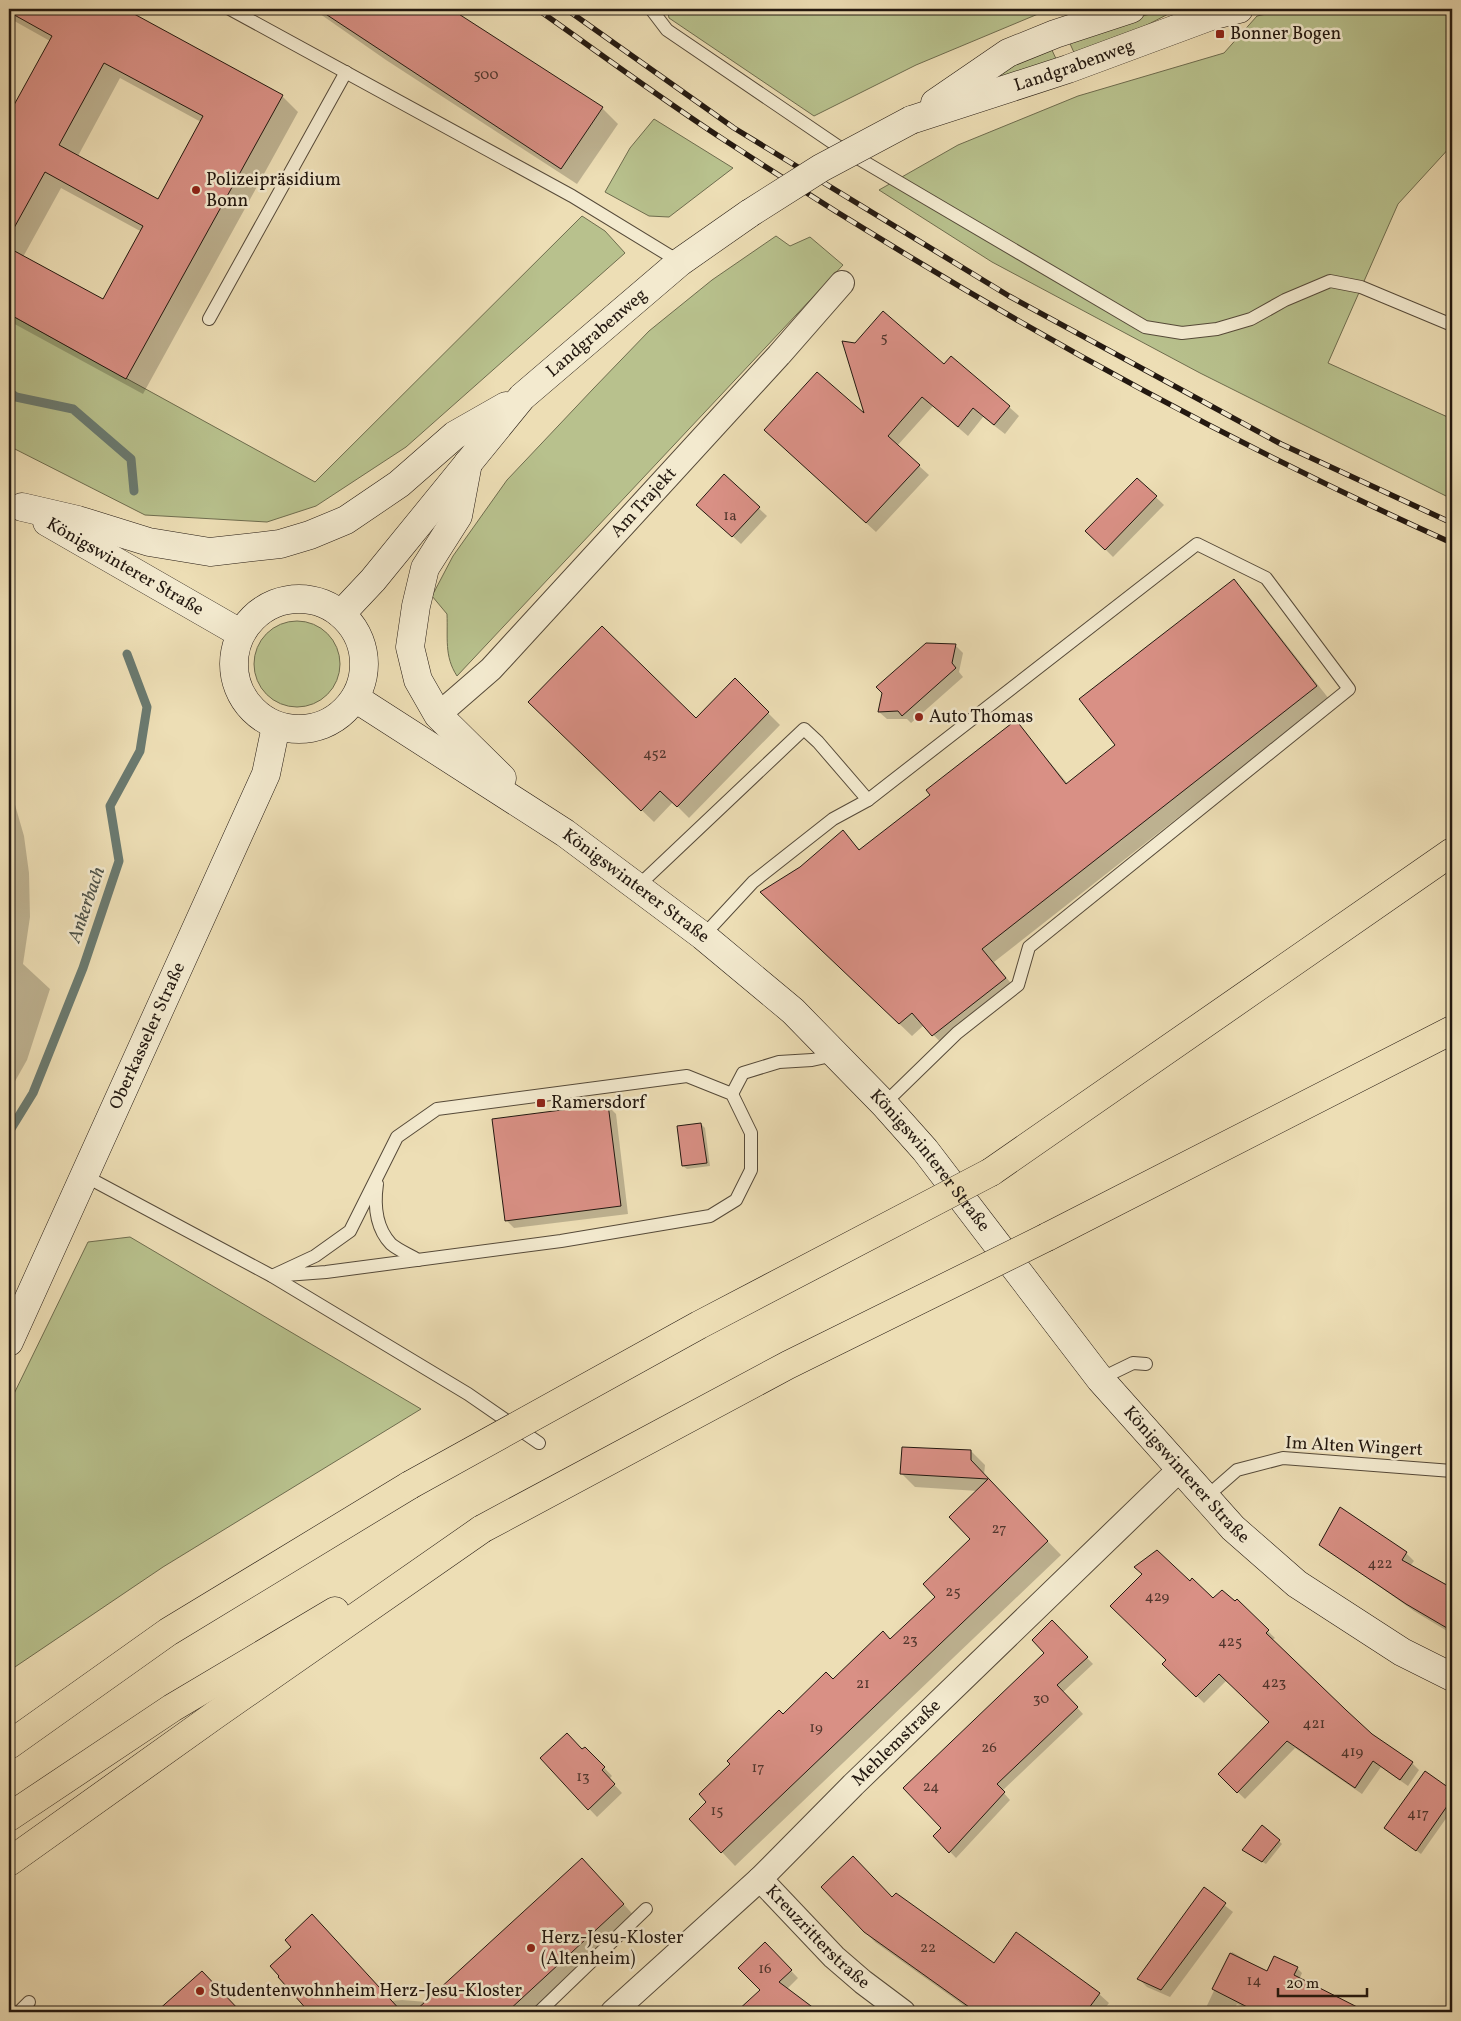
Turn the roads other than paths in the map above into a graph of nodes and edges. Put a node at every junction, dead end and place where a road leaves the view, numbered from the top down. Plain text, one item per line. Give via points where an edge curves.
1 (230, 9) edge
2 (650, 9) edge
3 (1131, 9) edge
4 (1239, 9) edge
5 (346, 72) junction
6 (911, 120) junction
7 (680, 262) junction
8 (842, 283) dead end
9 (209, 319) dead end
10 (1452, 325) edge
11 (522, 397) junction
12 (469, 460) junction
13 (15, 504) edge
14 (341, 614) junction
15 (240, 633) junction
16 (355, 698) junction
17 (438, 715) junction
18 (276, 726) junction
19 (868, 800) junction
20 (543, 817) junction
21 (1448, 852) edge
22 (637, 887) junction
23 (703, 936) junction
24 (1452, 1030) edge
25 (836, 1055) junction
26 (732, 1094) junction
27 (884, 1104) junction
28 (378, 1173) junction
29 (85, 1176) junction
30 (418, 1260) junction
31 (272, 1276) junction
32 (9, 1342) edge
33 (1146, 1364) dead end
34 (1100, 1379) junction
35 (539, 1443) dead end
36 (1179, 1470) junction
37 (1452, 1471) edge
38 (1205, 1498) junction
39 (482, 1529) junction
40 (1452, 1677) edge
41 (9, 1745) edge
42 (9, 1817) edge
43 (9, 1862) edge
44 (760, 1879) junction
45 (646, 1908) dead end
46 (29, 2002) dead end
47 (19, 2012) edge
48 (539, 2012) edge
49 (613, 2012) edge
50 (903, 2012) edge

1 - 5 lane
2 - 10 lane via 667,30 839,147 1145,327 1182,334 1218,329 1251,318 1330,281 1362,287
3 - 6 main road, Landgrabenweg via 1008,53
4 - 6 main road, Landgrabenweg
5 - 7 lane via 572,196
5 - 9 lane
6 - 7 main road, Landgrabenweg, bridge via 821,168
7 - 11 main road, Landgrabenweg
8 - 17 street, Am Trajekt via 780,356 491,670
11 - 12 main road, Landgrabenweg
11 - 13 main road via 456,435 399,484 346,520 280,544 210,552 149,542
12 - 14 main road, Landgrabenweg via 373,580
12 - 17 main road via 458,516 425,568 410,648 418,680
13 - 15 main road, Königswinterer Straße
14 - 15 main road via 311,599 294,598 278,602 256,614
14 - 16 main road via 352,625 364,653 361,684
15 - 18 main road via 233,664 235,680 250,708
16 - 18 main road via 340,714 321,726 298,729
16 - 20 main road, Königswinterer Straße
17 - 20 main road
18 - 29 main road, Oberkasseler Straße via 266,774
19 - 22 lane via 804,729
19 - 23 lane via 833,819 753,882
19 - 27 lane via 1197,544 1266,578 1349,689 1029,947 1018,986 957,1032
20 - 22 main road, Königswinterer Straße
21 - 41 highway, bridge via 990,1172 699,1325 410,1485 168,1632
22 - 23 main road, Königswinterer Straße
23 - 25 main road, Königswinterer Straße via 793,1011
24 - 39 highway, bridge via 1048,1237 788,1365
25 - 26 lane via 779,1062 743,1073
25 - 27 main road, Königswinterer Straße
26 - 28 lane via 687,1076 437,1109 398,1137
26 - 30 lane via 750,1133 750,1170 736,1200 710,1216 561,1241
27 - 34 main road, Königswinterer Straße via 925,1150
28 - 30 lane via 374,1204 380,1226 392,1244
28 - 31 lane via 350,1232 315,1256
29 - 31 lane
29 - 32 main road, Oberkasseler Straße
30 - 31 lane
31 - 35 lane via 468,1394
33 - 34 lane via 1132,1363
34 - 36 main road, Königswinterer Straße
36 - 38 main road, Königswinterer Straße
36 - 44 street, Mehlemstraße
37 - 38 lane, Im Alten Wingert via 1283,1458 1237,1470
38 - 40 main road, Königswinterer Straße via 1233,1528 1297,1584 1402,1652
39 - 42 highway via 172,1708
39 - 43 highway
44 - 49 street, Mehlemstraße
44 - 50 street, Kreuzritterstraße via 834,1956
45 - 48 lane
46 - 47 lane

